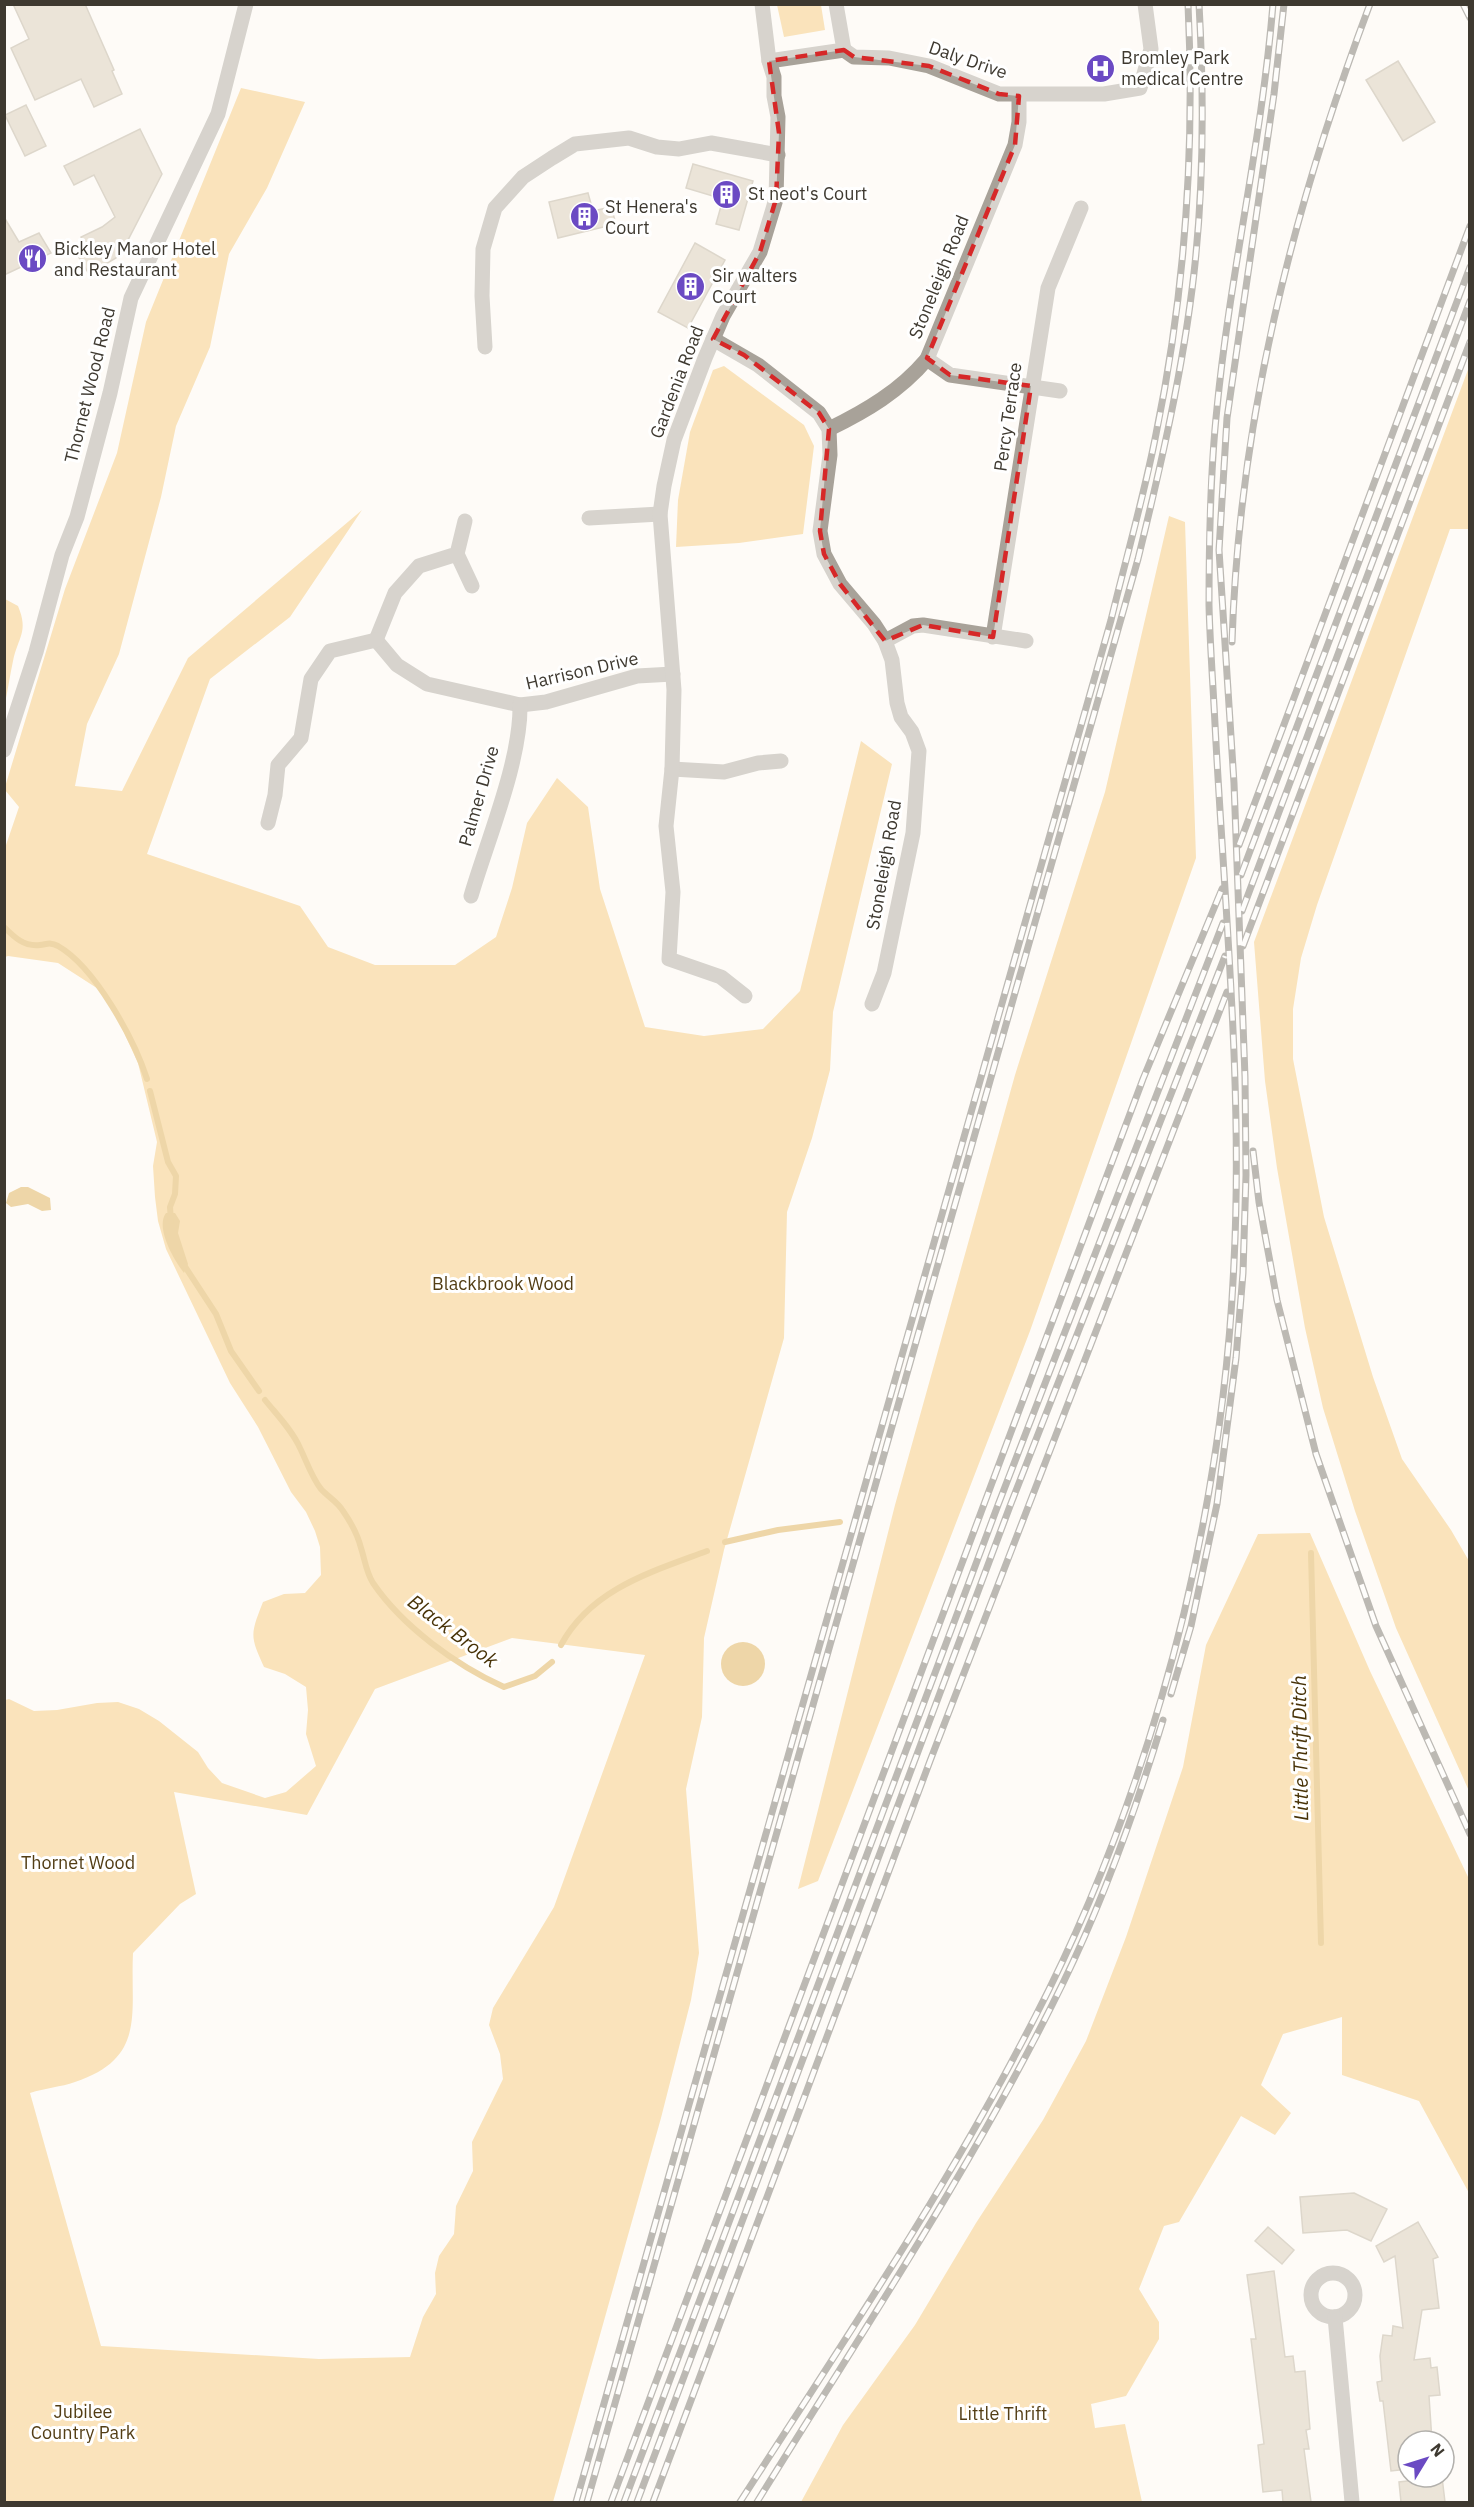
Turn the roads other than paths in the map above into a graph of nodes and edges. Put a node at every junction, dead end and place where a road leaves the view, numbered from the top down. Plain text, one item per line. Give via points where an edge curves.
1 (246, 4) edge
2 (762, 4) edge
3 (836, 4) edge
4 (1145, 4) edge
5 (844, 50) junction
6 (769, 61) junction
7 (1019, 96) junction
8 (778, 155) junction
9 (1081, 208) dead end
10 (713, 339) junction
11 (485, 347) dead end
12 (927, 359) junction
13 (1031, 386) junction
14 (1060, 392) dead end
15 (829, 429) junction
16 (660, 514) junction
17 (589, 518) dead end
18 (465, 521) dead end
19 (457, 554) junction
20 (472, 586) dead end
21 (993, 637) junction
22 (376, 640) junction
23 (885, 641) junction
24 (1026, 641) dead end
25 (673, 674) junction
26 (520, 705) junction
27 (4, 750) edge
28 (781, 761) dead end
29 (672, 768) junction
30 (268, 823) dead end
31 (471, 896) dead end
32 (746, 996) dead end
33 (872, 1004) dead end
34 (1335, 2317) dead end
35 (1352, 2502) edge

1 - 27 street, Thornet Wood Road via 218,114 131,298 77,517
2 - 6 street, Gardenia Road
3 - 5 street
4 - 7 street, Daly Drive via 1151,49 1140,88 1104,94
5 - 6 street
5 - 7 street, Daly Drive via 854,57 889,58 928,66 999,94
6 - 8 street, Gardenia Road via 778,117
7 - 12 street, Stoneleigh Road via 1015,146
8 - 10 street, Gardenia Road via 776,199 760,252
8 - 11 street via 711,143 679,149 657,147 629,138 575,144 523,177 495,208 483,249
9 - 13 street, Percy Terrace via 1048,288
10 - 15 street via 744,355 776,379 819,413
10 - 16 street, Gardenia Road via 674,440
12 - 13 street via 950,375
12 - 15 street, Stoneleigh Road via 884,399
13 - 14 street
13 - 21 street, Percy Terrace
15 - 23 street, Stoneleigh Road via 821,541 824,554 840,584
16 - 17 street
16 - 25 street, Gardenia Road
18 - 19 street
19 - 20 street
19 - 22 street via 419,566 395,593
21 - 23 street via 923,625
21 - 24 street
22 - 26 street, Harrison Drive via 397,665 427,684
22 - 30 street via 330,651 311,679 301,738 278,765
23 - 33 street, Stoneleigh Road via 901,717 919,751 913,833 884,973
25 - 26 street, Harrison Drive via 637,676 546,702
25 - 29 street, Gardenia Road
26 - 31 street, Palmer Drive via 508,776
28 - 29 street via 724,772
29 - 32 street, Gardenia Road via 666,826 673,892 669,959 721,977
34 - 35 street

